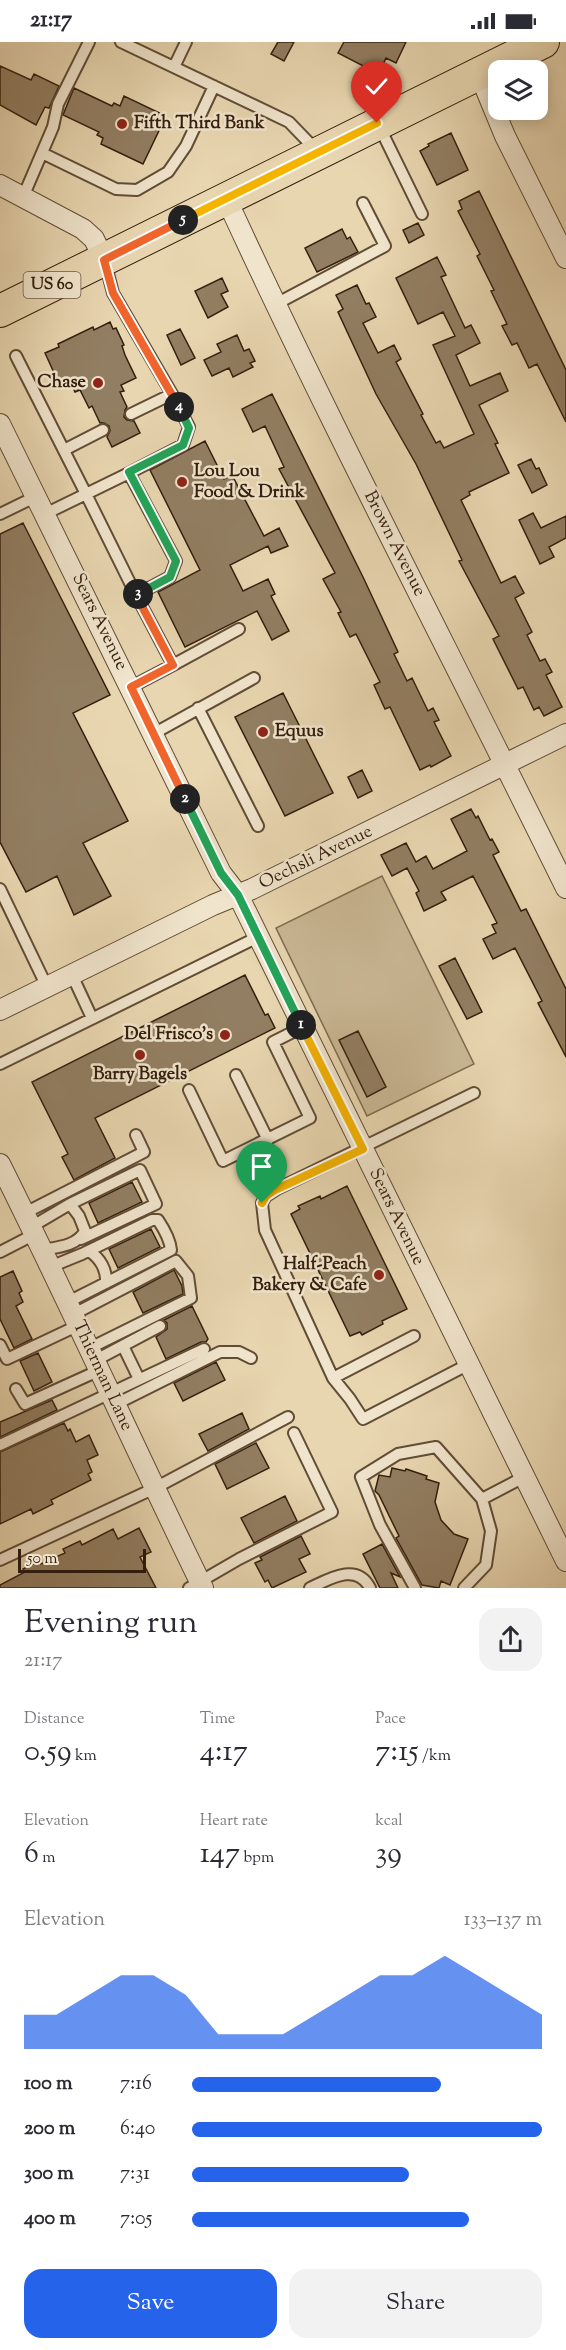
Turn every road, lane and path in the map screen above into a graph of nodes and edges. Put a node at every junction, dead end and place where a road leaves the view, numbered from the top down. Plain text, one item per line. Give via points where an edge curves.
1 (89, 42) edge
2 (121, 42) edge
3 (186, 42) edge
4 (533, 44) edge
5 (174, 67) junction
6 (479, 73) junction
7 (213, 86) junction
8 (377, 123) junction
9 (319, 152) junction
10 (42, 153) junction
11 (0, 185) edge
12 (23, 197) junction
13 (226, 198) junction
14 (363, 203) dead end
15 (422, 214) dead end
16 (566, 258) edge
17 (104, 260) junction
18 (276, 304) junction
19 (0, 311) edge
20 (16, 356) dead end
21 (172, 394) junction
22 (131, 414) dead end
23 (0, 424) edge
24 (103, 430) dead end
25 (64, 450) junction
26 (129, 472) junction
27 (86, 494) junction
28 (41, 505) junction
29 (0, 514) edge
30 (136, 595) junction
31 (239, 629) dead end
32 (173, 665) junction
33 (254, 678) dead end
34 (131, 687) junction
35 (198, 708) junction
36 (153, 734) junction
37 (566, 734) edge
38 (505, 764) junction
39 (258, 826) dead end
40 (566, 888) edge
41 (0, 890) edge
42 (238, 895) junction
43 (258, 937) junction
44 (72, 975) junction
45 (48, 987) junction
46 (0, 1011) edge
47 (92, 1018) junction
48 (303, 1027) junction
49 (0, 1064) edge
50 (236, 1075) dead end
51 (189, 1090) dead end
52 (474, 1093) dead end
53 (136, 1135) dead end
54 (268, 1140) junction
55 (363, 1149) junction
56 (0, 1164) edge
57 (70, 1204) junction
58 (37, 1238) junction
59 (81, 1239) junction
60 (89, 1251) junction
61 (0, 1252) edge
62 (106, 1283) junction
63 (74, 1314) junction
64 (160, 1326) dead end
65 (414, 1336) dead end
66 (0, 1345) edge
67 (123, 1346) junction
68 (204, 1349) dead end
69 (251, 1358) dead end
70 (95, 1359) junction
71 (469, 1364) junction
72 (333, 1378) junction
73 (140, 1379) junction
74 (16, 1389) dead end
75 (112, 1399) junction
76 (288, 1417) dead end
77 (294, 1433) dead end
78 (0, 1444) edge
79 (524, 1477) junction
80 (155, 1488) junction
81 (482, 1499) junction
82 (0, 1560) edge
83 (566, 1561) edge
84 (197, 1586) edge
85 (310, 1588) edge
86 (370, 1588) edge
87 (415, 1588) edge
88 (464, 1588) edge

1 - 10 lane via 58,104
2 - 5 lane
3 - 5 lane
4 - 6 main road, US 60
5 - 7 lane
6 - 8 main road, US 60
6 - 16 street via 505,136
7 - 9 lane via 289,122
7 - 10 lane via 186,146 168,172 137,190 116,189
8 - 9 main road, US 60
8 - 15 lane
9 - 13 main road, US 60
10 - 12 lane
11 - 12 street
12 - 17 street via 83,229 94,238
13 - 17 main road, US 60
13 - 18 street, Brown Avenue
14 - 18 lane via 385,246
17 - 19 main road, US 60
17 - 21 lane via 113,293
18 - 38 street, Brown Avenue
20 - 25 lane
21 - 22 lane
21 - 26 lane via 189,428 183,445
23 - 28 street, Sears Avenue
24 - 25 lane
25 - 27 lane
26 - 27 lane
26 - 30 lane via 176,561 170,577
27 - 28 lane
27 - 30 lane
28 - 29 lane
28 - 34 street, Sears Avenue
30 - 32 lane
31 - 32 lane
32 - 34 lane
33 - 35 lane
34 - 36 street, Sears Avenue
35 - 36 lane
35 - 39 lane
36 - 42 street, Sears Avenue via 221,873
37 - 38 street, Oechsli Avenue
38 - 40 street, Brown Avenue
38 - 42 street, Oechsli Avenue
41 - 45 lane
42 - 43 street, Sears Avenue
42 - 44 street, Oechsli Avenue
43 - 47 lane
43 - 48 street, Sears Avenue
44 - 45 street, Oechsli Avenue
44 - 47 lane
45 - 46 street, Oechsli Avenue
47 - 49 lane
48 - 54 lane via 273,1042 310,1118
48 - 55 street, Sears Avenue
50 - 54 lane
51 - 54 lane via 223,1161
52 - 55 lane
53 - 58 lane via 144,1152
55 - 71 street, Sears Avenue
55 - 72 lane via 277,1189 262,1203 265,1230
56 - 58 street, Thierman Lane
57 - 58 lane
57 - 59 lane via 85,1231
57 - 59 lane via 140,1170 156,1204
58 - 59 lane via 64,1245
58 - 60 lane
58 - 61 lane
58 - 63 street, Thierman Lane
60 - 62 lane via 97,1257
60 - 62 lane via 152,1220 158,1220 162,1227 171,1250
62 - 63 lane
63 - 66 lane via 7,1359
63 - 70 street, Thierman Lane
63 - 70 lane via 176,1261 188,1276 191,1298
64 - 67 lane
65 - 72 lane
67 - 70 lane
67 - 73 lane
68 - 73 lane
69 - 75 lane via 238,1352 220,1352
70 - 74 lane via 25,1404
70 - 75 street, Thierman Lane
71 - 72 lane via 363,1419
71 - 79 street, Sears Avenue
73 - 75 lane
75 - 78 lane
75 - 80 street, Thierman Lane
76 - 80 lane
77 - 84 lane via 332,1512 239,1559
79 - 81 lane
79 - 83 street, Sears Avenue
80 - 82 lane
80 - 84 street, Thierman Lane
81 - 87 lane via 436,1448 398,1454 361,1476 380,1525
81 - 88 lane via 491,1531 486,1565
85 - 86 lane via 350,1573 360,1576

